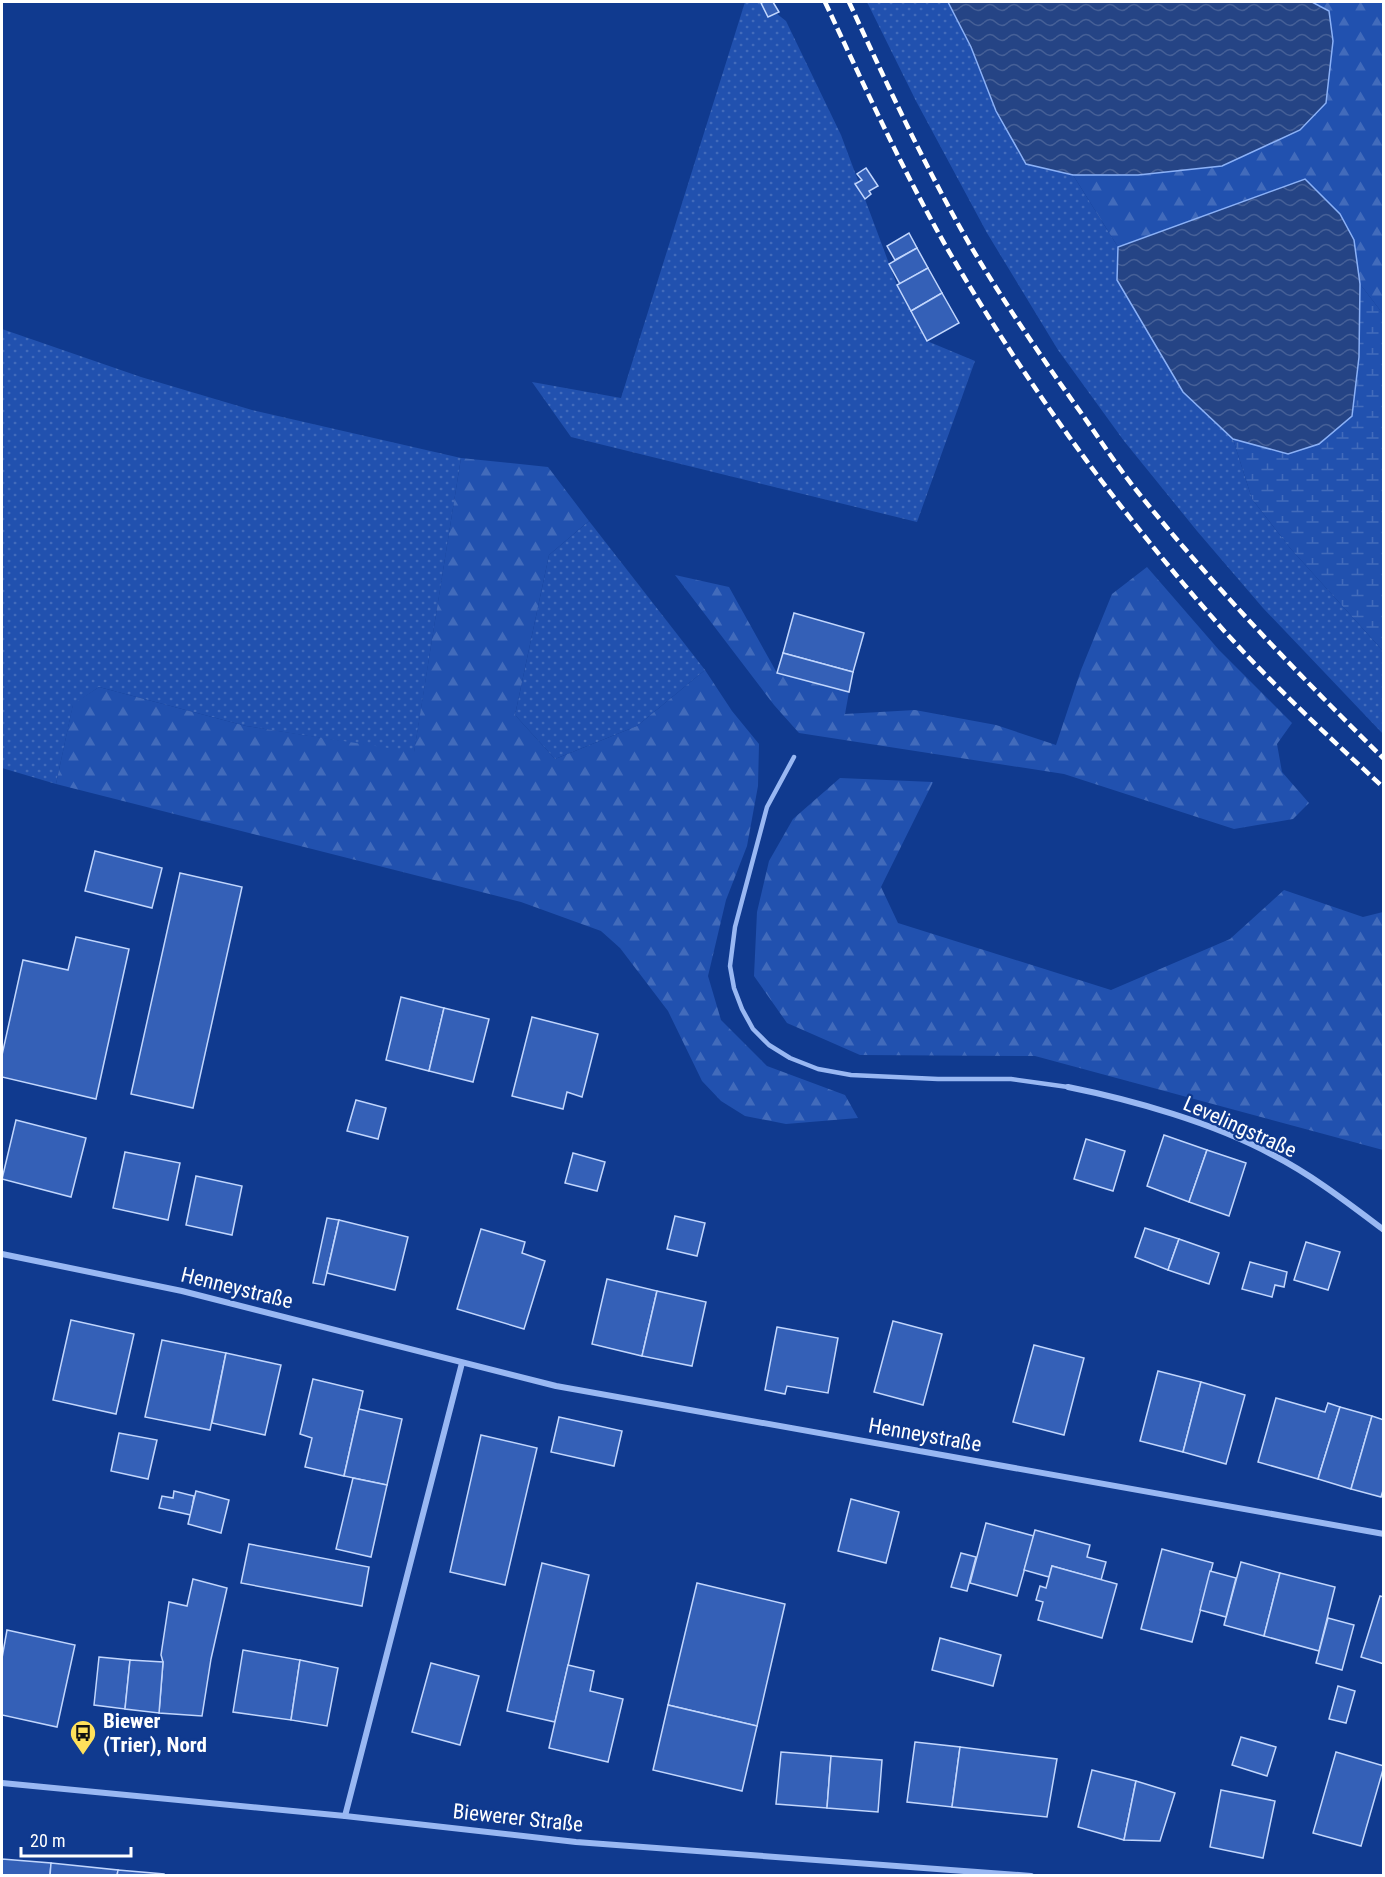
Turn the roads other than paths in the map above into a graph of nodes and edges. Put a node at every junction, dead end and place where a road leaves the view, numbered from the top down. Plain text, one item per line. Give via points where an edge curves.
1 (794, 757) dead end
2 (1068, 1087) joint
3 (1383, 1230) edge
4 (2, 1254) edge
5 (462, 1363) junction
6 (1383, 1534) edge
7 (2, 1783) edge
8 (345, 1816) junction
9 (1031, 1875) edge

1 - 2 lane via 767,807 735,927 730,966 734,988 753,1029 790,1058 851,1075 1011,1079
2 - 3 street, Levelingstraße via 1161,1111 1273,1154 1341,1197
4 - 5 street, Henneystraße via 182,1291
5 - 6 street, Henneystraße via 556,1386
5 - 8 street
7 - 8 street, Biewerer Straße
8 - 9 street, Biewerer Straße via 576,1842

